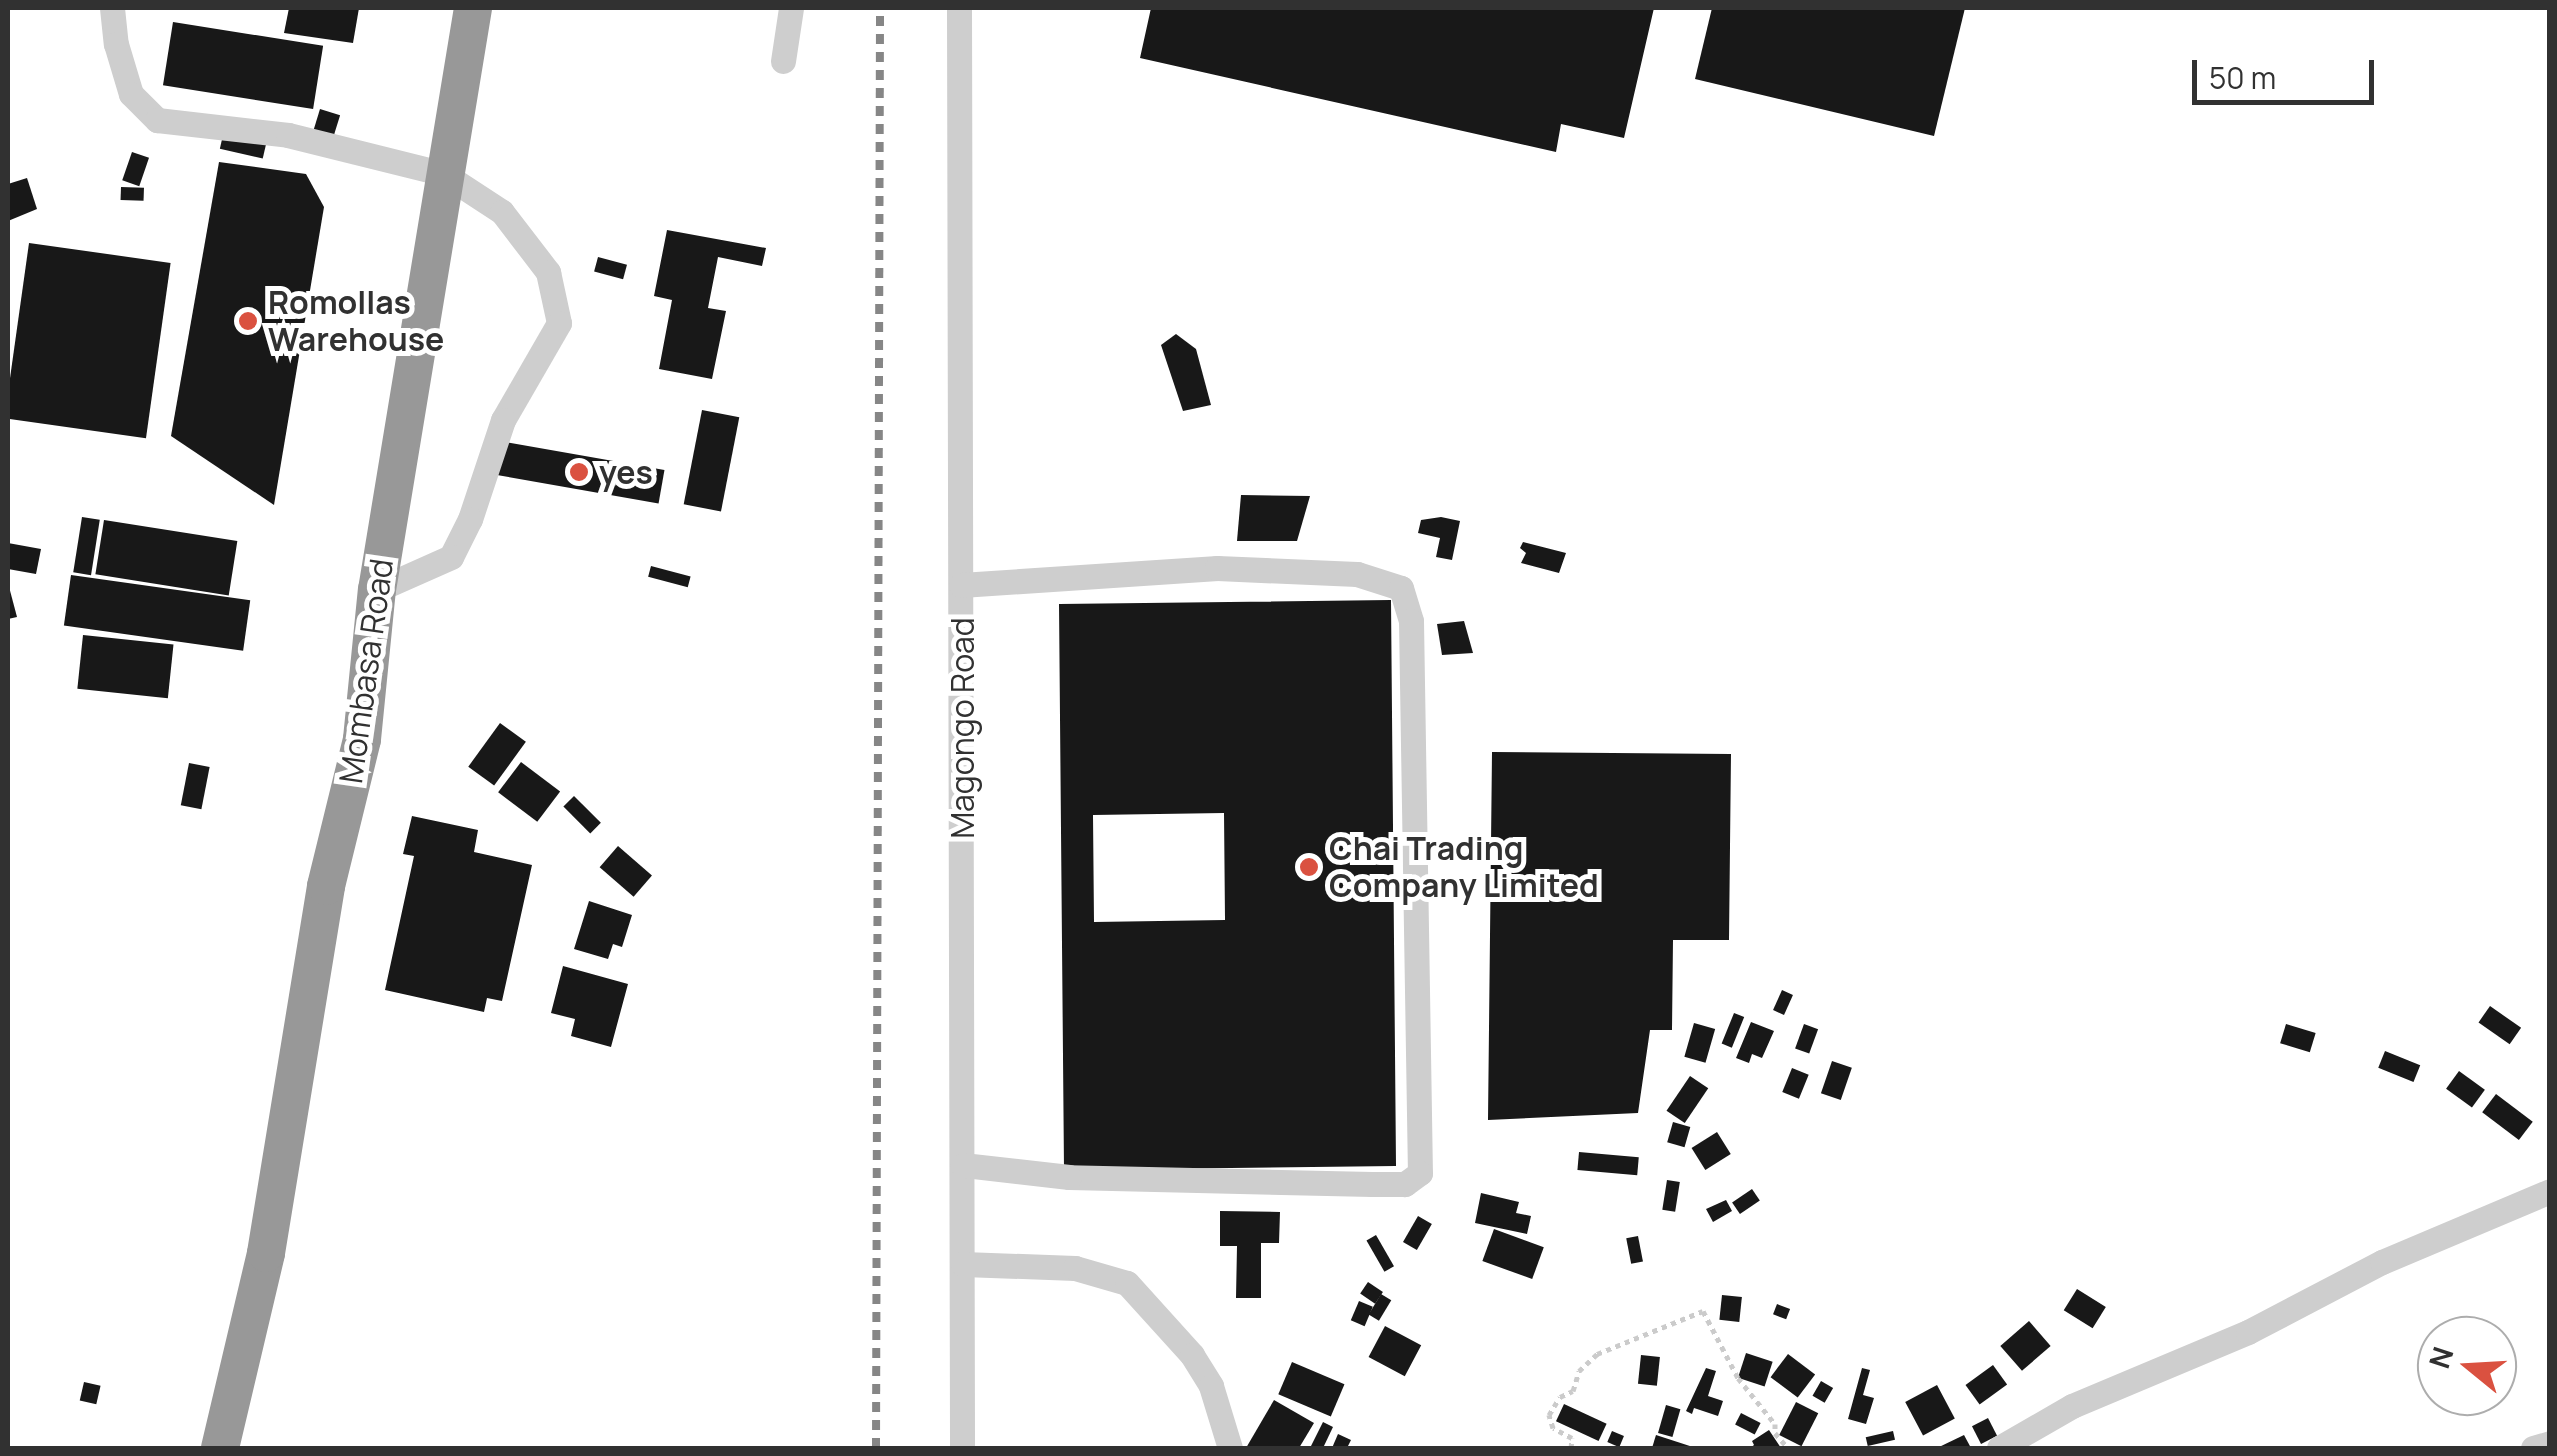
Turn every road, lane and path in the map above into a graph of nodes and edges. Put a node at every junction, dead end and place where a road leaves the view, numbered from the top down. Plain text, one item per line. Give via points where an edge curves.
1 (112, 8) edge
2 (473, 8) edge
3 (791, 8) edge
4 (958, 8) edge
5 (784, 61) dead end
6 (444, 174) junction
7 (962, 585) junction
8 (377, 590) junction
9 (963, 1166) junction
10 (2550, 1191) edge
11 (963, 1264) junction
12 (2550, 1443) edge
13 (220, 1448) edge
14 (962, 1448) edge
15 (1230, 1448) edge
16 (1571, 1448) edge
17 (1788, 1448) edge
18 (1999, 1448) edge
19 (2533, 1448) edge

1 - 6 street via 132,94 156,120 288,135
2 - 6 highway, Mombasa Road
3 - 5 street
4 - 7 street, Magongo Road
6 - 8 highway, Mombasa Road
6 - 8 street via 502,212 528,240 548,272 559,323 503,420 451,558
7 - 9 street, Magongo Road
7 - 9 street via 1217,568 1357,574 1401,588 1410,622 1420,1173 1404,1184 1372,1184 1068,1177
8 - 13 highway, Mombasa Road via 362,740 326,886 266,1253
9 - 11 street, Magongo Road
10 - 18 street via 2072,1406
11 - 14 street, Magongo Road
11 - 15 street via 1075,1268 1127,1284 1192,1355 1211,1386
12 - 19 street
16 - 17 path via 1572,1438 1554,1428 1550,1415 1560,1397 1573,1392 1580,1371 1597,1354 1704,1311 1738,1378

